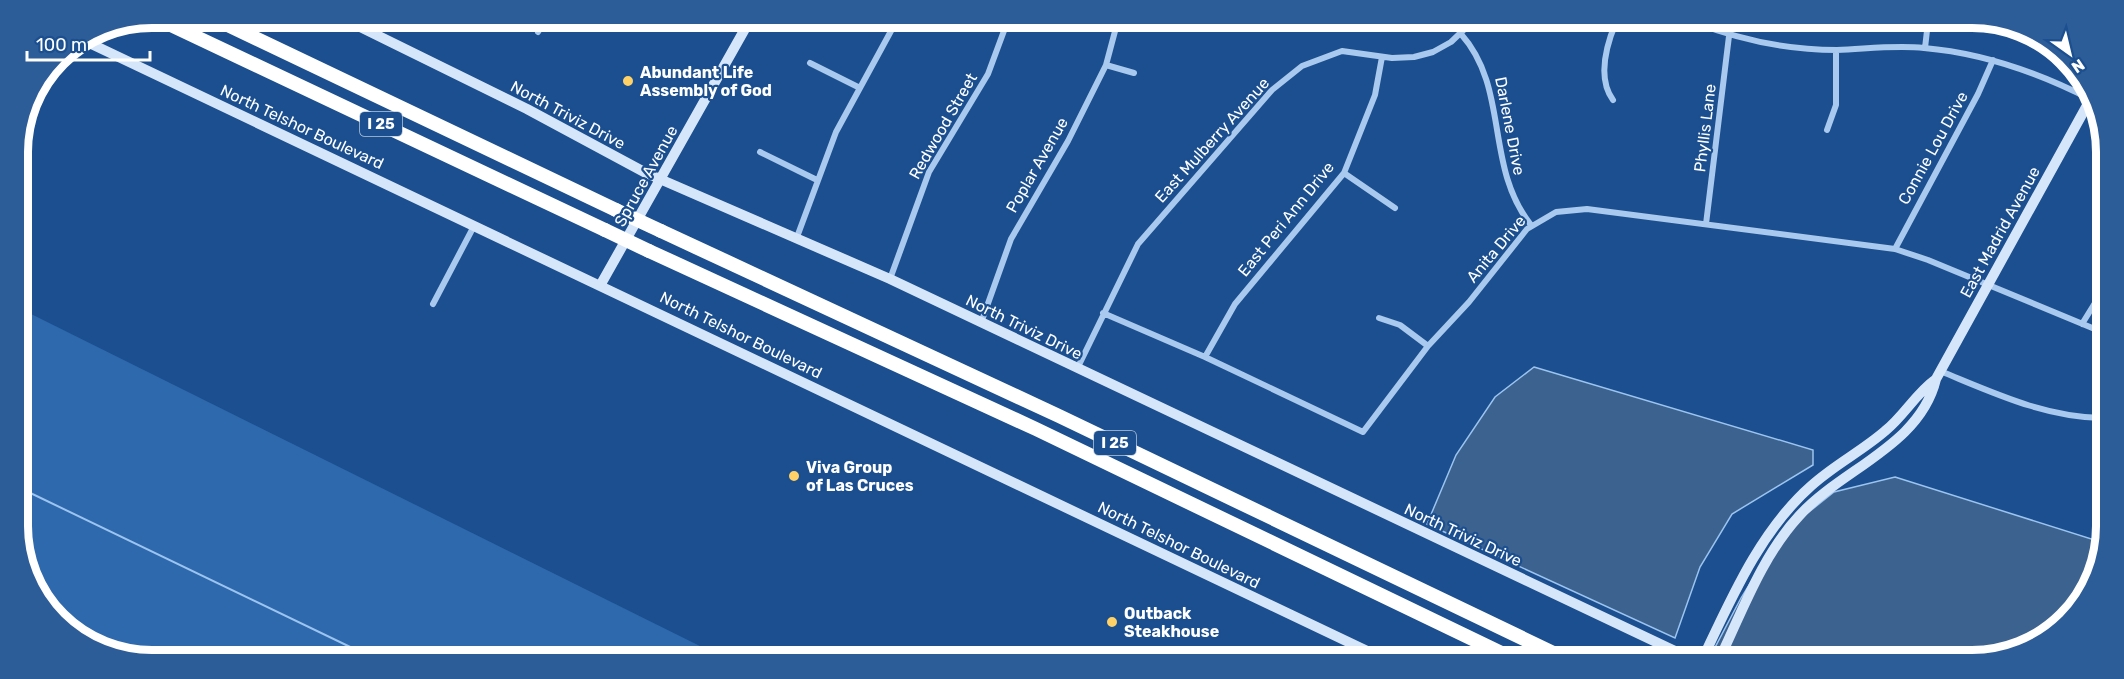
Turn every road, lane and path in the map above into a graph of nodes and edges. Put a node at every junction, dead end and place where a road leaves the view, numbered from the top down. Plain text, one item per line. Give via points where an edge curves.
1 (1116, 28) edge
2 (1466, 28) edge
3 (1614, 28) edge
4 (1709, 28) edge
5 (1928, 28) edge
6 (179, 29) edge
7 (236, 29) edge
8 (364, 29) edge
9 (540, 29) edge
10 (745, 29) edge
11 (892, 29) edge
12 (1005, 29) edge
13 (538, 32) dead end
14 (1461, 34) junction
15 (1729, 36) junction
16 (92, 44) edge
17 (1925, 48) junction
18 (1836, 50) junction
19 (1382, 57) junction
20 (1993, 60) junction
21 (810, 63) dead end
22 (1106, 65) junction
23 (1134, 74) dead end
24 (860, 88) junction
25 (2082, 96) edge
26 (1613, 100) dead end
27 (2086, 107) edge
28 (1827, 130) dead end
29 (760, 152) dead end
30 (1344, 173) junction
31 (662, 179) junction
32 (817, 180) junction
33 (1395, 208) dead end
34 (1707, 224) junction
35 (1531, 225) junction
36 (474, 226) junction
37 (797, 237) junction
38 (1895, 249) junction
39 (890, 279) junction
40 (601, 284) junction
41 (1988, 285) junction
42 (2096, 301) edge
43 (433, 304) dead end
44 (1103, 313) junction
45 (1379, 318) dead end
46 (981, 323) junction
47 (2082, 324) junction
48 (2096, 330) edge
49 (1428, 346) junction
50 (1205, 357) junction
51 (1077, 369) junction
52 (1938, 375) junction
53 (2096, 418) edge
54 (1365, 650) edge
55 (1495, 650) edge
56 (1547, 650) edge
57 (1673, 650) edge
58 (1707, 650) edge
59 (1724, 650) edge

1 - 22 street, Poplar Avenue
2 - 14 street, East Mulberry Avenue
3 - 26 street via 1604,74
4 - 15 street
5 - 17 street
6 - 55 highway, I 25, bridge via 1036,429
7 - 56 highway, I 25, bridge
8 - 31 street, North Triviz Drive
9 - 13 street
10 - 31 street, Spruce Avenue
11 - 24 street
12 - 39 street, Redwood Street via 988,74 926,178
14 - 19 street, East Mulberry Avenue via 1420,56
14 - 35 street, Darlene Drive via 1483,66 1503,173
15 - 18 street via 1786,47
15 - 34 street, Phyllis Lane
16 - 36 street, North Telshor Boulevard
17 - 18 street
17 - 20 street
18 - 28 street via 1836,110
19 - 30 street, East Peri Ann Drive via 1375,95
19 - 44 street, East Mulberry Avenue via 1342,51 1302,66 1272,90 1138,244
20 - 25 street via 2047,78
20 - 38 street, Connie Lou Drive
21 - 24 street
22 - 23 street
22 - 46 street, Poplar Avenue via 1068,141 1011,239
24 - 32 street via 836,132
27 - 41 street, East Madrid Avenue
29 - 32 street
30 - 33 street
30 - 50 street, East Peri Ann Drive via 1235,304
31 - 37 street, North Triviz Drive
31 - 40 street, Spruce Avenue
32 - 37 street
34 - 35 street, Anita Drive via 1575,209 1550,214
34 - 38 street, Anita Drive
35 - 49 street, Anita Drive
36 - 40 street, North Telshor Boulevard
36 - 43 street
37 - 39 street, North Triviz Drive
38 - 41 street, Anita Drive
39 - 46 street, North Triviz Drive
40 - 54 street, North Telshor Boulevard
41 - 47 street, Anita Drive
41 - 52 street, East Madrid Avenue
42 - 47 street
44 - 50 street, Anita Drive
44 - 51 street, East Mulberry Avenue
45 - 49 street via 1400,325
46 - 51 street, North Triviz Drive
47 - 48 street, Anita Drive
49 - 50 street, Anita Drive via 1363,432
51 - 57 street, North Triviz Drive
52 - 53 street via 2029,407 2072,417
52 - 58 street, East Madrid Avenue via 1886,431 1812,485 1789,508 1769,532
52 - 59 street, East Madrid Avenue via 1933,392 1916,418 1894,442 1824,490 1779,540

